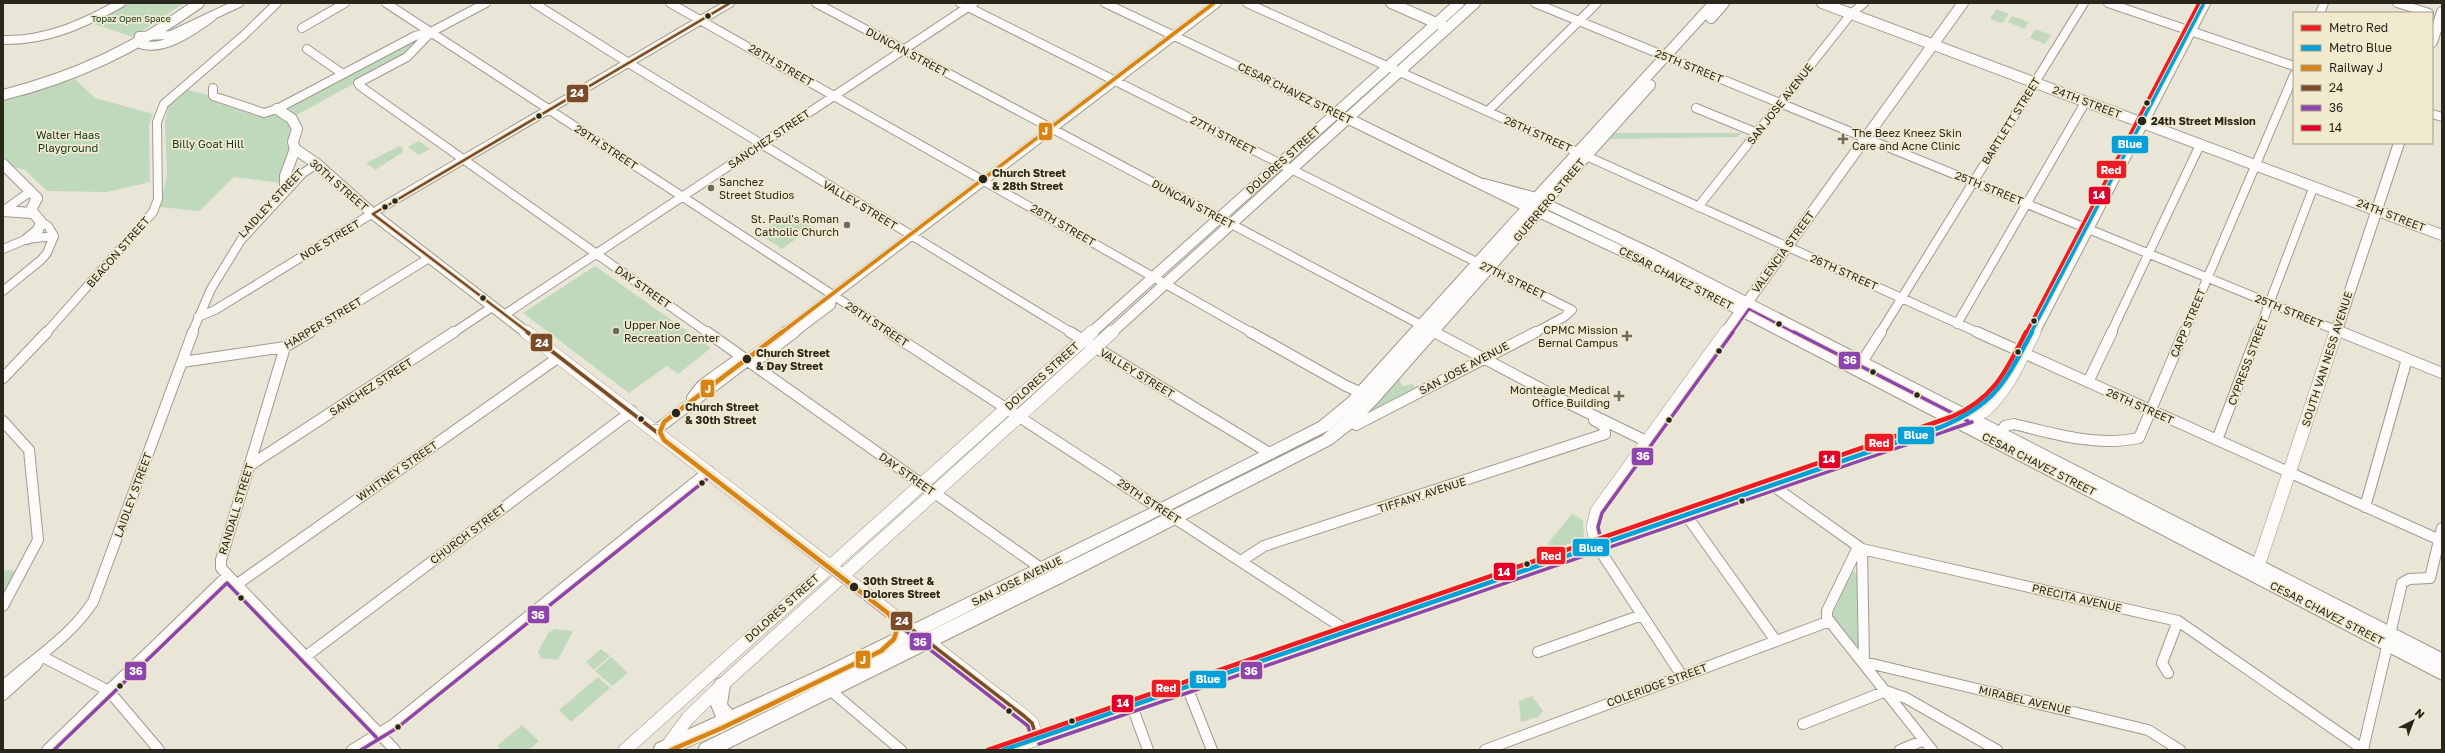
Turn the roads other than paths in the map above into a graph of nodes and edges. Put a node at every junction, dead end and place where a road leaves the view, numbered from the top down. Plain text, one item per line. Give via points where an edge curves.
1 (121, 3) edge
2 (189, 3) edge
3 (199, 3) edge
4 (240, 3) edge
5 (277, 3) edge
6 (345, 3) edge
7 (386, 3) edge
8 (486, 3) edge
9 (534, 3) edge
10 (670, 3) edge
11 (730, 3) edge
12 (816, 3) edge
13 (960, 3) edge
14 (1105, 3) edge
15 (1217, 3) edge
16 (1247, 3) edge
17 (1391, 3) edge
18 (1459, 3) edge
19 (1475, 3) edge
20 (1535, 3) edge
21 (1597, 3) edge
22 (1714, 3) edge
23 (1724, 3) edge
24 (1822, 3) edge
25 (1864, 3) edge
26 (1963, 3) edge
27 (2084, 3) edge
28 (2108, 3) edge
29 (2205, 3) edge
30 (2397, 3) edge
31 (971, 5) edge
32 (2426, 12) edge
33 (1852, 14) junction
34 (2439, 15) edge
35 (212, 18) junction
36 (702, 20) junction
37 (1579, 21) junction
38 (1437, 23) junction
39 (302, 28) dead end
40 (1448, 28) junction
41 (2190, 31) junction
42 (431, 32) junction
43 (151, 35) junction
44 (1174, 36) junction
45 (2433, 38) edge
46 (139, 39) junction
47 (3, 40) edge
48 (1933, 44) junction
49 (307, 49) dead end
50 (903, 50) junction
51 (1669, 58) junction
52 (629, 62) junction
53 (2293, 66) edge
54 (1388, 67) junction
55 (1399, 72) junction
56 (343, 74) junction
57 (2293, 76) edge
58 (1114, 80) junction
59 (2035, 82) junction
60 (213, 88) dead end
61 (3, 90) edge
62 (3, 95) edge
63 (835, 95) junction
64 (2086, 101) junction
65 (1781, 103) junction
66 (1696, 108) dead end
67 (277, 109) junction
68 (549, 110) junction
69 (1488, 111) junction
70 (1336, 113) junction
71 (1348, 119) junction
72 (2142, 122) junction
73 (1051, 128) junction
74 (1757, 133) junction
75 (1866, 138) junction
76 (761, 144) junction
77 (2398, 144) edge
78 (295, 149) junction
79 (2198, 149) dead end
80 (1582, 154) junction
81 (464, 160) junction
82 (317, 164) junction
83 (1279, 164) junction
84 (2255, 165) junction
85 (4, 168) edge
86 (1291, 170) junction
87 (984, 180) junction
88 (1974, 182) junction
89 (285, 186) junction
90 (30, 191) junction
91 (2312, 191) dead end
92 (683, 197) junction
93 (1537, 204) junction
94 (2028, 204) junction
95 (1698, 207) junction
96 (2376, 210) junction
97 (3, 211) edge
98 (32, 213) junction
99 (373, 214) junction
100 (1219, 218) junction
101 (40, 222) junction
102 (1231, 224) junction
103 (2087, 228) junction
104 (911, 235) junction
105 (2442, 235) edge
106 (54, 236) junction
107 (27, 239) junction
108 (1787, 246) junction
109 (3, 249) edge
110 (2148, 253) junction
111 (596, 254) junction
112 (429, 258) junction
113 (1484, 266) junction
114 (1153, 277) junction
115 (2207, 278) junction
116 (1165, 284) junction
117 (3, 291) edge
118 (833, 295) junction
119 (1901, 298) junction
120 (2270, 303) junction
121 (492, 307) junction
122 (1744, 307) junction
123 (1572, 310) joint
124 (504, 316) junction
125 (198, 317) junction
126 (1957, 324) junction
127 (1427, 329) junction
128 (2336, 330) junction
129 (1082, 340) junction
130 (285, 347) junction
131 (1095, 347) junction
132 (2023, 353) junction
133 (559, 358) junction
134 (1483, 358) junction
135 (2407, 359) junction
136 (747, 361) junction
137 (182, 362) junction
138 (1862, 362) junction
139 (2442, 373) edge
140 (3, 378) edge
141 (2088, 382) junction
142 (1368, 395) junction
143 (1570, 404) junction
144 (1006, 408) junction
145 (2151, 410) junction
146 (632, 411) junction
147 (1019, 416) junction
148 (1963, 419) junction
149 (3, 421) edge
150 (1356, 426) dead end
151 (656, 430) junction
152 (2000, 433) junction
153 (1606, 434) joint
154 (2217, 440) junction
155 (1646, 441) junction
156 (1270, 454) junction
157 (249, 466) junction
158 (709, 471) junction
159 (2289, 473) junction
160 (921, 484) junction
161 (1772, 485) junction
162 (934, 493) junction
163 (2365, 506) junction
164 (1168, 514) junction
165 (1686, 515) junction
166 (2442, 528) edge
167 (2440, 541) edge
168 (1598, 546) junction
169 (1860, 548) junction
170 (1241, 561) junction
171 (830, 565) junction
172 (1042, 569) junction
173 (2257, 571) junction
174 (843, 575) junction
175 (227, 576) junction
176 (236, 585) junction
177 (3, 606) edge
178 (1642, 615) junction
179 (1830, 621) junction
180 (2178, 621) junction
181 (1349, 632) junction
182 (922, 636) junction
183 (2390, 640) junction
184 (1776, 641) junction
185 (736, 650) junction
186 (1538, 652) dead end
187 (41, 656) junction
188 (305, 657) junction
189 (749, 661) junction
190 (2442, 661) edge
191 (1864, 662) junction
192 (2168, 673) dead end
193 (2442, 673) edge
194 (1682, 676) junction
195 (722, 685) junction
196 (3, 686) edge
197 (1187, 688) junction
198 (830, 690) junction
199 (109, 691) junction
200 (1886, 691) junction
201 (3, 695) edge
202 (1132, 706) junction
203 (730, 719) junction
204 (1803, 724) dead end
205 (380, 734) junction
206 (1037, 739) junction
207 (1924, 740) junction
208 (664, 749) edge
209 (1013, 749) edge
210 (47, 750) edge
211 (159, 750) edge
212 (352, 750) edge
213 (395, 750) edge
214 (626, 750) edge
215 (708, 750) edge
216 (901, 750) edge
217 (1148, 750) edge
218 (1212, 750) edge
219 (1485, 750) edge
220 (1900, 750) edge
221 (1932, 750) edge
222 (1997, 750) edge
223 (2180, 750) edge
224 (2363, 750) edge

1 - 47 street via 46,38 23,42
2 - 46 main road
3 - 43 main road
4 - 35 street
5 - 140 street, BEACON STREET via 249,31 164,104 157,122 158,199 153,212
6 - 39 street
7 - 42 street, 29TH STREET
8 - 42 street
9 - 52 street, VALLEY STREET
10 - 36 street, 28TH STREET
11 - 36 street, NOE STREET
12 - 50 street, DUNCAN STREET
13 - 31 street, 27TH STREET
14 - 44 street, CESAR CHAVEZ STREET
15 - 44 street
16 - 54 street, 26TH STREET
17 - 38 main road
18 - 38 main road, DOLORES STREET
19 - 40 main road, DOLORES STREET
20 - 37 street, 25TH STREET
21 - 37 street
22 - 51 main road, GUERRERO STREET
23 - 51 main road, GUERRERO STREET
24 - 33 main road, 24TH STREET
25 - 33 street, SAN JOSE AVENUE
26 - 48 main road, VALENCIA STREET
27 - 59 street, BARTLETT STREET
28 - 41 street
29 - 41 main road
30 - 32 street
31 - 50 street, SANCHEZ STREET
31 - 58 street, 27TH STREET
33 - 48 main road, 24TH STREET
33 - 65 street, SAN JOSE AVENUE
34 - 45 main road
35 - 43 street via 171,35
35 - 46 street via 165,43 145,46
36 - 52 street, NOE STREET
36 - 63 street, 28TH STREET
37 - 51 street, 25TH STREET
37 - 69 street
38 - 40 main road
38 - 54 main road, DOLORES STREET
40 - 55 main road, DOLORES STREET
41 - 53 street
41 - 72 main road
42 - 56 street via 415,36
42 - 68 street, 29TH STREET
42 - 81 street, DAY STREET via 407,57 358,83
43 - 46 main road
44 - 58 street
44 - 70 street, CESAR CHAVEZ STREET
46 - 61 main road via 71,71
46 - 62 main road via 106,61 75,75
48 - 59 main road, 24TH STREET
48 - 75 main road, VALENCIA STREET
49 - 56 street
50 - 63 street, SANCHEZ STREET
50 - 73 street, DUNCAN STREET
51 - 65 street, 25TH STREET
51 - 80 main road, GUERRERO STREET
52 - 68 street, NOE STREET
52 - 76 street, VALLEY STREET
54 - 55 street, 26TH STREET
54 - 70 main road, DOLORES STREET
55 - 69 street, 26TH STREET
55 - 71 main road, DOLORES STREET
56 - 67 street
57 - 84 street, CAPP STREET
58 - 73 street
58 - 83 street, 27TH STREET
59 - 64 main road, 24TH STREET
59 - 88 street, BARTLETT STREET
60 - 67 street via 213,96 264,113
63 - 76 street, SANCHEZ STREET
63 - 87 street, 28TH STREET
64 - 72 main road, 24TH STREET
64 - 94 street
65 - 74 street, SAN JOSE AVENUE
65 - 75 street, 25TH STREET
66 - 74 street
67 - 78 main road via 292,119 297,129 293,142
68 - 81 street, NOE STREET
68 - 92 street, 29TH STREET
69 - 80 street, 26TH STREET
70 - 71 main road, CESAR CHAVEZ STREET
70 - 83 main road, DOLORES STREET
71 - 86 main road, DOLORES STREET
71 - 93 main road, CESAR CHAVEZ STREET via 1484,184
72 - 84 main road, 24TH STREET
72 - 103 main road
73 - 87 street
73 - 100 street, DUNCAN STREET
74 - 95 street, SAN JOSE AVENUE
75 - 88 street, 25TH STREET
75 - 108 main road, VALENCIA STREET
76 - 92 street, SANCHEZ STREET
76 - 104 street, VALLEY STREET
77 - 96 main road, SOUTH VAN NESS AVENUE
78 - 82 main road, 30TH STREET
78 - 89 main road via 285,176
79 - 110 street
80 - 93 main road, GUERRERO STREET
80 - 95 street, 26TH STREET
81 - 99 street, NOE STREET
81 - 111 street, DAY STREET
82 - 89 street, LAIDLEY STREET via 302,169
82 - 99 main road, 30TH STREET
82 - 125 street, LAIDLEY STREET via 303,173 241,240 211,289
83 - 86 street, 27TH STREET
83 - 100 main road, DOLORES STREET
84 - 96 main road, 24TH STREET
84 - 115 street, CAPP STREET
85 - 90 main road
86 - 102 main road, DOLORES STREET
86 - 113 street, 27TH STREET
87 - 104 street
87 - 114 street, 28TH STREET
88 - 94 street, 25TH STREET
88 - 119 street, BARTLETT STREET
89 - 125 street, LAIDLEY STREET via 234,242 203,293 197,308
90 - 97 street
90 - 98 main road via 37,198
91 - 120 street, CYPRESS STREET
92 - 111 street, SANCHEZ STREET
92 - 118 street, 29TH STREET
93 - 113 main road, GUERRERO STREET
93 - 122 main road, CESAR CHAVEZ STREET
94 - 103 street, 25TH STREET
94 - 126 street
95 - 108 street, 26TH STREET
96 - 105 main road, 24TH STREET
96 - 128 main road, SOUTH VAN NESS AVENUE
97 - 98 main road
98 - 101 main road
99 - 112 main road, 30TH STREET
99 - 125 street, NOE STREET via 214,310
100 - 102 street, DUNCAN STREET
100 - 114 main road, DOLORES STREET
101 - 106 street via 48,226
101 - 107 main road via 38,230
102 - 116 main road, DOLORES STREET
102 - 127 street, DUNCAN STREET
103 - 110 street, 25TH STREET
103 - 132 main road
104 - 118 street
104 - 129 street, VALLEY STREET
106 - 107 street
106 - 117 street via 41,260
107 - 109 street
108 - 119 street, 26TH STREET
108 - 122 main road, VALENCIA STREET
110 - 115 street, 25TH STREET
110 - 141 street
111 - 124 street, SANCHEZ STREET
111 - 136 street, DAY STREET
112 - 121 main road, 30TH STREET
112 - 130 street, HARPER STREET
113 - 123 street, 27TH STREET
113 - 127 main road, GUERRERO STREET
114 - 116 street, 28TH STREET
114 - 129 main road, DOLORES STREET
115 - 120 street, 25TH STREET
115 - 145 street, CAPP STREET
116 - 131 main road, DOLORES STREET
116 - 142 street, 28TH STREET
118 - 136 street via 831,305 762,357
118 - 144 street, 29TH STREET
119 - 126 street, 26TH STREET
119 - 138 street, BARTLETT STREET
120 - 128 street, 25TH STREET
120 - 154 street, CYPRESS STREET
121 - 124 main road, 30TH STREET
121 - 157 street, SANCHEZ STREET
122 - 138 main road, CESAR CHAVEZ STREET
122 - 148 main road, CESAR CHAVEZ STREET
122 - 155 main road, VALENCIA STREET
123 - 134 street, SAN JOSE AVENUE via 1564,317
124 - 133 main road, 30TH STREET
125 - 137 street, LAIDLEY STREET
126 - 132 street, 26TH STREET
127 - 134 street, DUNCAN STREET
127 - 142 main road, GUERRERO STREET
128 - 135 street, 25TH STREET
128 - 159 main road, SOUTH VAN NESS AVENUE
129 - 131 street, VALLEY STREET
129 - 144 main road, DOLORES STREET
130 - 137 street, HARPER STREET
130 - 157 street, RANDALL STREET
131 - 147 main road, DOLORES STREET
131 - 156 street, VALLEY STREET
132 - 141 street, 26TH STREET
132 - 148 main road via 2000,396 1990,406
133 - 146 main road, 30TH STREET
133 - 176 street, WHITNEY STREET
134 - 143 street, DUNCAN STREET
134 - 150 street, SAN JOSE AVENUE
135 - 139 street, 25TH STREET
135 - 163 street
136 - 151 street
136 - 160 street, DAY STREET
137 - 187 street, LAIDLEY STREET via 93,602 87,612
138 - 148 main road, CESAR CHAVEZ STREET
141 - 145 street, 26TH STREET
142 - 156 main road, SAN JOSE AVENUE via 1324,426
142 - 164 main road, SAN JOSE AVENUE via 1351,421 1327,440
143 - 153 street, DUNCAN STREET via 1575,410 1604,426
143 - 155 street, DUNCAN STREET
144 - 147 street, 29TH STREET
144 - 160 main road, DOLORES STREET
145 - 152 street, CAPP STREET via 2139,438 2129,440 2084,439 2014,424 2006,426
145 - 154 street, 26TH STREET
146 - 151 main road, 30TH STREET
146 - 188 street, CHURCH STREET
147 - 162 main road, DOLORES STREET
147 - 164 street, 29TH STREET
148 - 152 main road, CESAR CHAVEZ STREET
148 - 161 main road
148 - 173 main road, CESAR CHAVEZ STREET
149 - 177 street via 29,450 38,540
151 - 158 main road, 30TH STREET
152 - 173 main road, CESAR CHAVEZ STREET
153 - 170 street, TIFFANY AVENUE via 1264,546
154 - 159 street, 26TH STREET
155 - 168 main road, VALENCIA STREET via 1595,515 1593,530
156 - 164 main road, SAN JOSE AVENUE
157 - 175 street, RANDALL STREET via 221,560 221,568
158 - 171 main road, 30TH STREET
158 - 205 street
159 - 163 street, 26TH STREET
159 - 173 main road, SOUTH VAN NESS AVENUE
160 - 162 street, DAY STREET
160 - 171 main road, DOLORES STREET
161 - 165 main road
161 - 169 street, PRECITA AVENUE
162 - 172 street, DAY STREET
162 - 174 main road, DOLORES STREET
163 - 167 street, 26TH STREET
164 - 170 street, 29TH STREET
164 - 172 main road, SAN JOSE AVENUE
164 - 182 main road, SAN JOSE AVENUE
165 - 168 main road
165 - 184 street
166 - 167 street
167 - 183 street via 2430,578 2409,578 2402,582
168 - 178 street
168 - 181 main road
169 - 179 street via 1827,611
169 - 180 street, PRECITA AVENUE
169 - 191 street
170 - 181 street, 29TH STREET
171 - 174 main road, 30TH STREET
171 - 185 main road, DOLORES STREET
172 - 182 main road, SAN JOSE AVENUE
173 - 183 main road, CESAR CHAVEZ STREET
174 - 182 main road, 30TH STREET
174 - 189 main road, DOLORES STREET
175 - 176 street, RANDALL STREET
175 - 199 street
176 - 188 street, RANDALL STREET
178 - 186 street
178 - 194 street
179 - 184 street, COLERIDGE STREET
179 - 191 street
180 - 192 street via 2162,663
180 - 224 street, PRECITA AVENUE
181 - 197 main road
182 - 198 main road, SAN JOSE AVENUE
182 - 203 main road, SAN JOSE AVENUE
182 - 206 main road, 30TH STREET via 1032,723
183 - 190 main road, CESAR CHAVEZ STREET
183 - 193 main road, CESAR CHAVEZ STREET
183 - 224 street
184 - 194 street, COLERIDGE STREET
185 - 189 main road
185 - 214 main road, DOLORES STREET
187 - 196 street, LAIDLEY STREET via 30,662
187 - 199 street
187 - 201 street, LAIDLEY STREET via 36,665
188 - 205 street, RANDALL STREET
189 - 195 main road, DOLORES STREET
191 - 200 street
191 - 223 street, MIRABEL AVENUE via 2148,730
194 - 219 street, COLERIDGE STREET
195 - 203 main road via 716,699 718,708
195 - 208 main road, DOLORES STREET via 688,718
197 - 202 main road
197 - 218 street
198 - 215 main road, SAN JOSE AVENUE
198 - 216 street
199 - 210 street
199 - 211 street
200 - 204 street
200 - 207 street
200 - 222 street via 1906,698
202 - 206 main road
202 - 217 street
203 - 208 main road, SAN JOSE AVENUE
205 - 212 street
205 - 213 street, RANDALL STREET
206 - 209 main road
207 - 220 street
207 - 221 street

